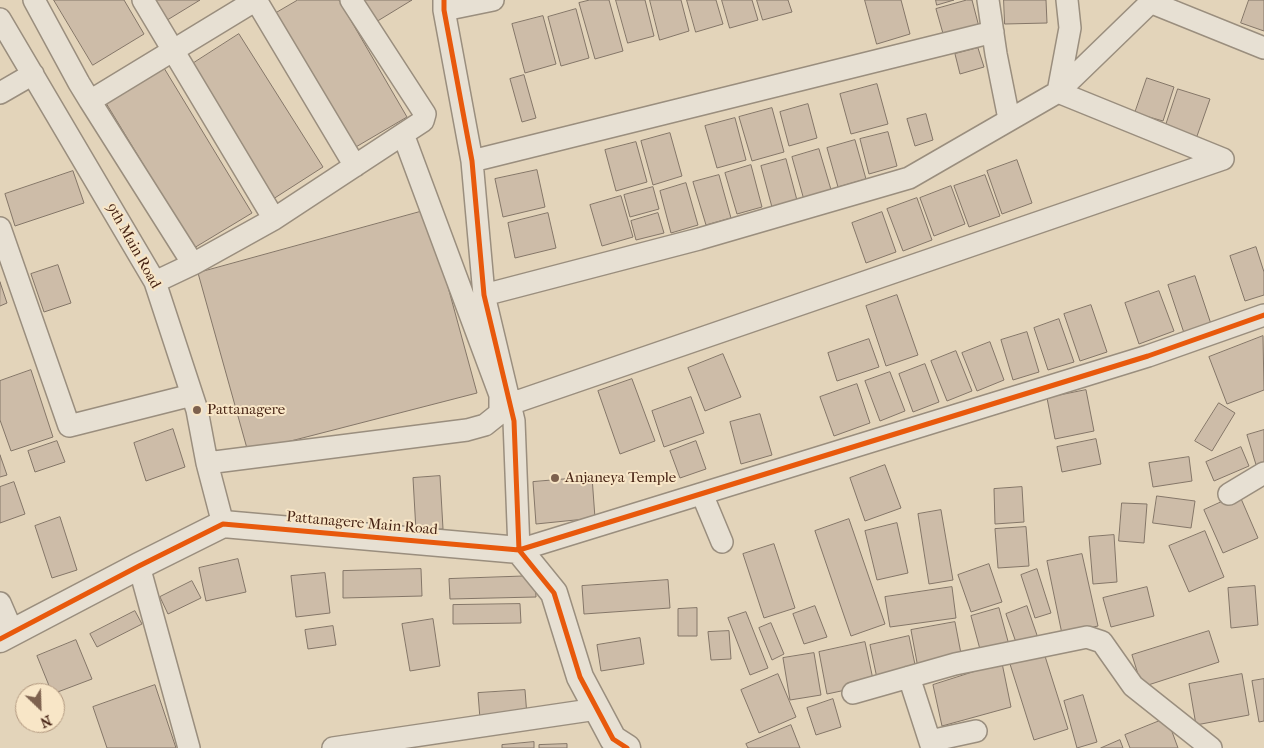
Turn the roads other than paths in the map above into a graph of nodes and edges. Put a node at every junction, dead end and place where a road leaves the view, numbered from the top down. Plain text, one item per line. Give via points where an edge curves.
1 (34, 0) edge
2 (143, 0) edge
3 (256, 0) edge
4 (351, 0) edge
5 (493, 0) edge
6 (988, 0) edge
7 (1067, 0) edge
8 (1152, 1) edge
9 (444, 5) edge
10 (0, 19) edge
11 (993, 32) junction
12 (1264, 48) edge
13 (173, 50) junction
14 (33, 74) junction
15 (1058, 92) junction
16 (0, 93) edge
17 (90, 101) junction
18 (1009, 120) junction
19 (403, 134) junction
20 (472, 161) junction
21 (355, 166) junction
22 (274, 219) junction
23 (0, 228) edge
24 (193, 264) junction
25 (155, 282) junction
26 (484, 295) junction
27 (1264, 315) edge
28 (192, 395) junction
29 (510, 404) junction
30 (207, 463) junction
31 (1264, 473) edge
32 (702, 494) junction
33 (1229, 494) dead end
34 (223, 524) junction
35 (722, 542) dead end
36 (519, 550) junction
37 (139, 566) junction
38 (0, 603) edge
39 (7, 636) edge
40 (909, 677) junction
41 (853, 693) dead end
42 (597, 709) junction
43 (976, 732) dead end
44 (931, 745) edge
45 (189, 748) edge
46 (333, 748) edge
47 (627, 748) edge
48 (1212, 748) edge

1 - 17 street
2 - 13 street
3 - 13 street
3 - 21 street
4 - 19 street via 425,114 422,121
5 - 9 street
6 - 11 street
7 - 15 street via 1070,28
8 - 12 street
8 - 15 street
9 - 20 street
10 - 14 street, 9th Main Road
11 - 18 street
11 - 20 street
13 - 17 street
13 - 22 street
14 - 16 street
14 - 25 street, 9th Main Road
15 - 18 street
15 - 29 street via 1223,159
17 - 24 street
18 - 26 street via 908,178 699,239
19 - 21 street
19 - 30 street via 500,395 500,413 485,425 467,430
20 - 26 street
21 - 22 street
22 - 24 street
23 - 28 street via 68,426
24 - 25 street
25 - 28 street, 9th Main Road
26 - 29 street
27 - 32 street via 1148,356
28 - 30 street, 9th Main Road
29 - 36 street via 514,420
30 - 34 street, 9th Main Road
31 - 33 street
32 - 35 street
32 - 36 street
34 - 36 street, Pattanagere Main Road
34 - 37 street
36 - 42 street via 554,593 580,678
37 - 39 street
37 - 45 street
38 - 39 street
40 - 41 street
40 - 44 street
40 - 48 street via 955,664 1087,637 1102,642 1133,686
42 - 46 street
42 - 47 street via 613,738
43 - 44 street

